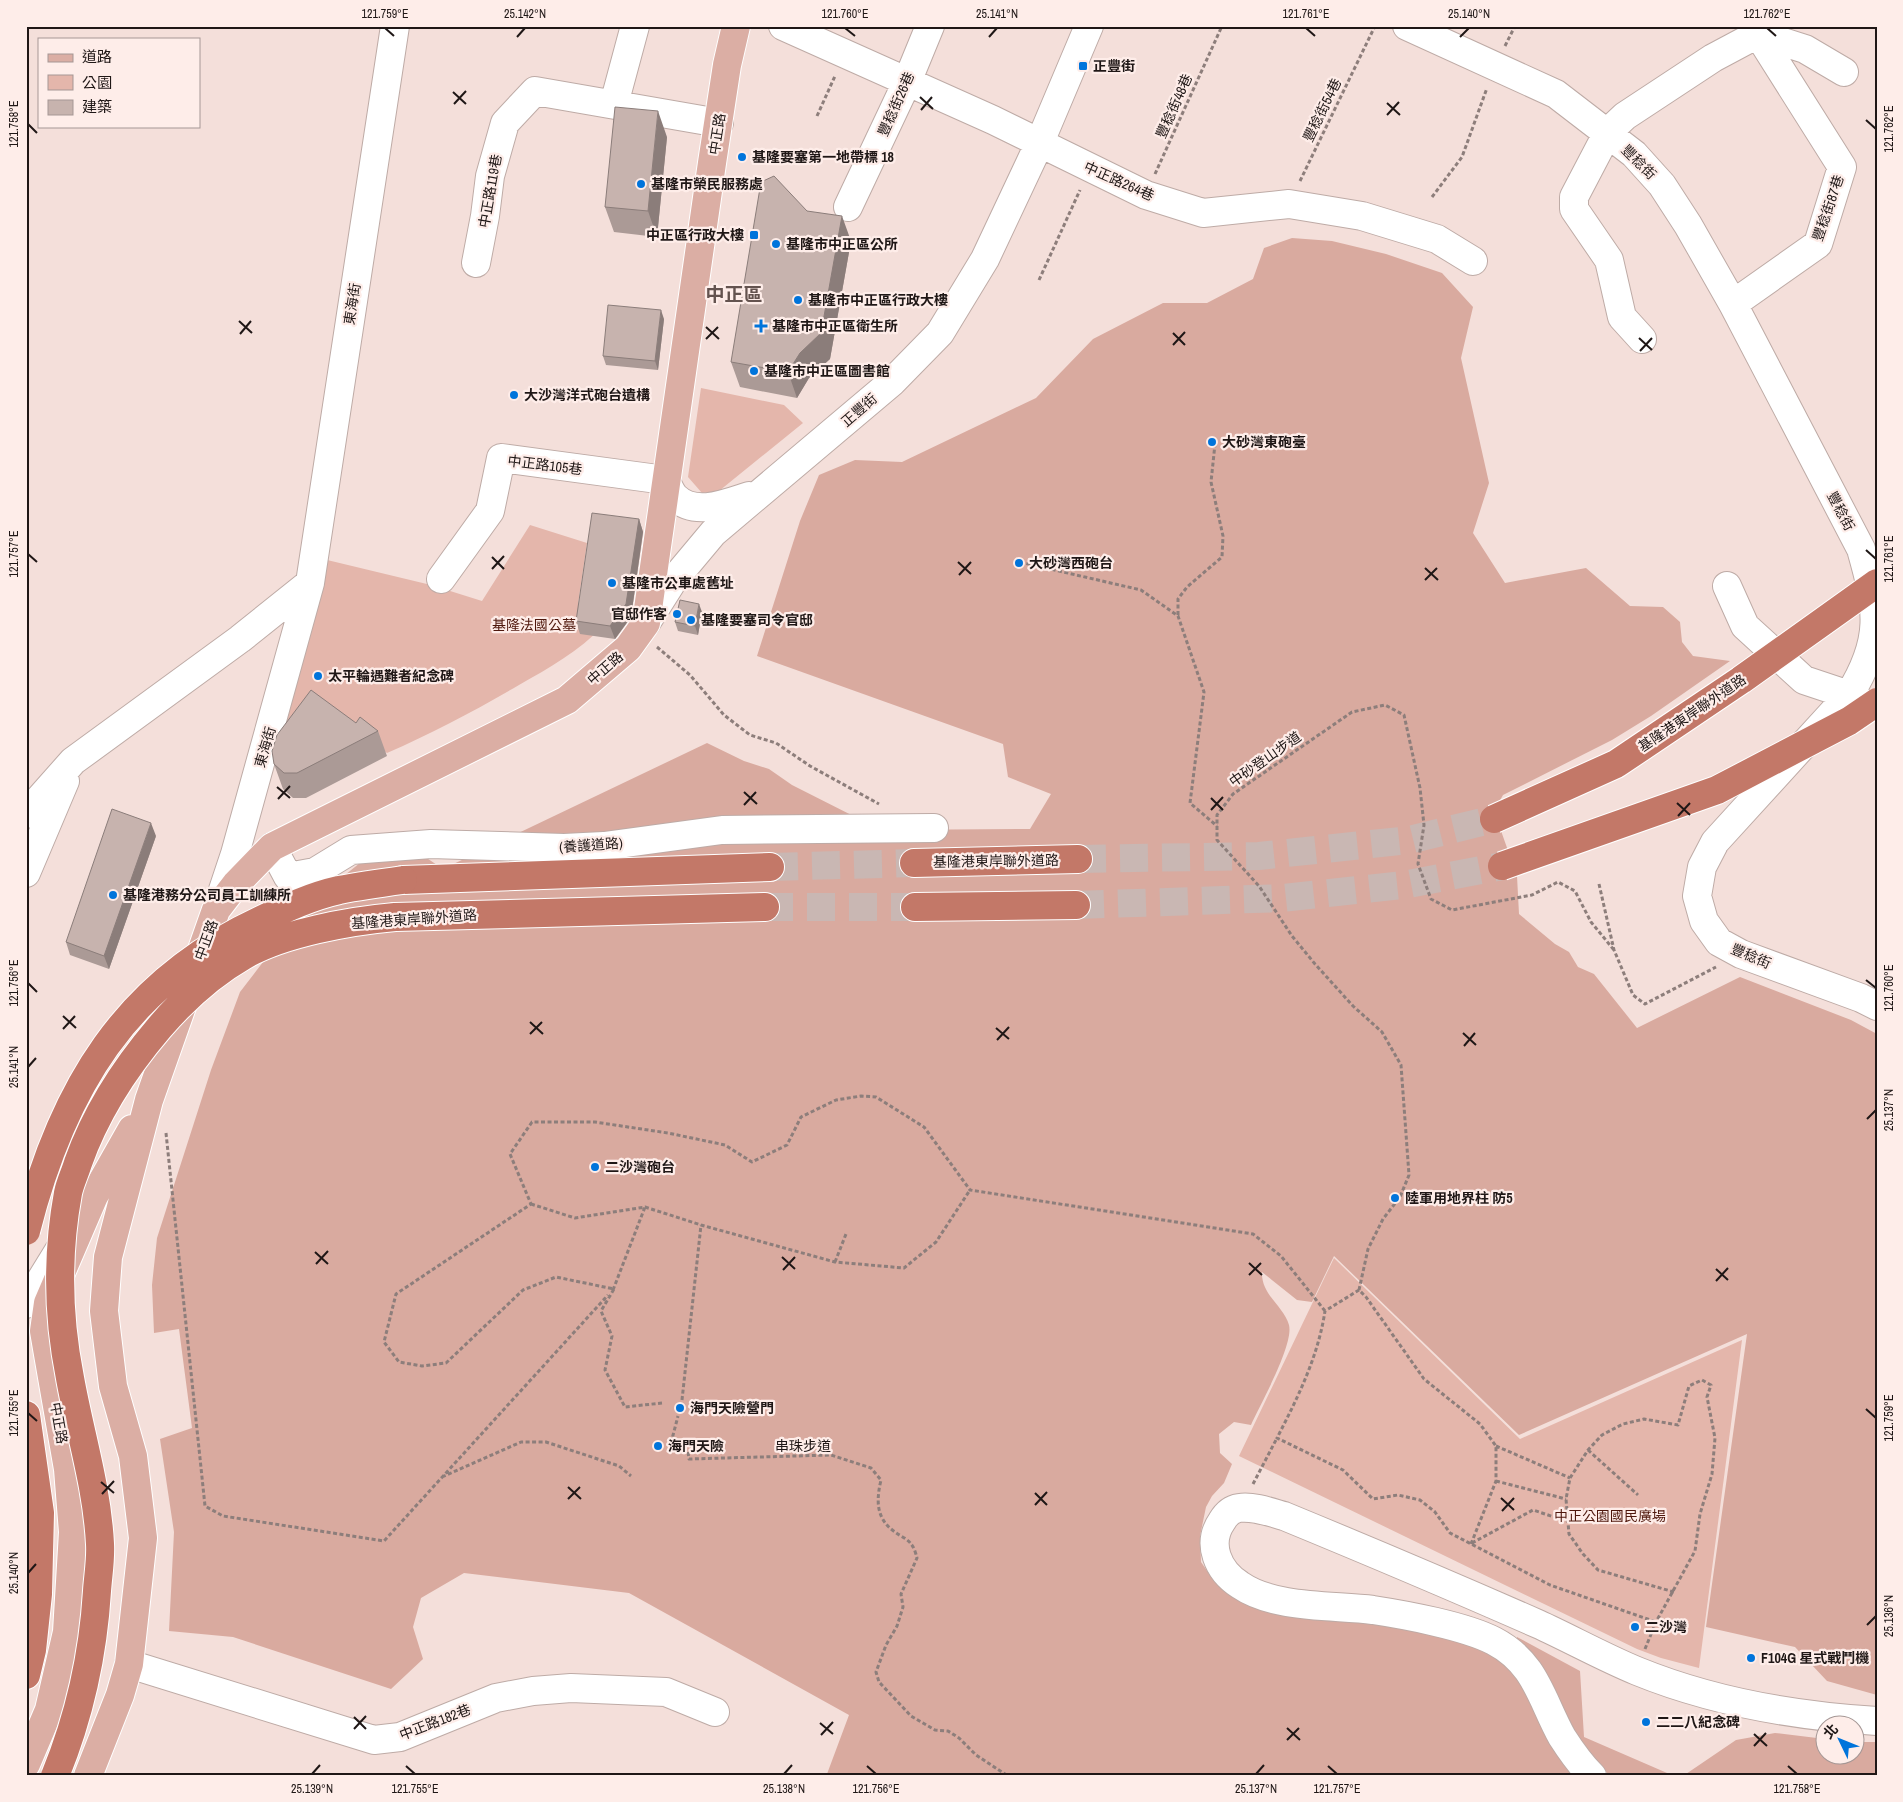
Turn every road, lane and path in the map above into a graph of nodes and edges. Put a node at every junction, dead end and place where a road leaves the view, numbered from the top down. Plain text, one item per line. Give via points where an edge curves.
1 (395, 26) edge
2 (634, 26) edge
3 (736, 26) edge
4 (930, 26) edge
5 (1089, 26) edge
6 (1222, 26) edge
7 (1375, 26) edge
8 (1407, 26) edge
9 (796, 29) edge
10 (1758, 34) junction
11 (845, 54) junction
12 (1494, 66) junction
13 (1844, 72) dead end
14 (907, 82) junction
15 (614, 104) junction
16 (817, 116) dead end
17 (719, 123) junction
18 (1608, 132) junction
19 (1040, 142) junction
20 (1090, 168) junction
21 (1146, 195) junction
22 (1432, 197) dead end
23 (1289, 204) junction
24 (848, 207) dead end
25 (1473, 261) dead end
26 (476, 263) dead end
27 (1039, 280) dead end
28 (1733, 304) junction
29 (1642, 340) dead end
30 (1215, 444) dead end
31 (665, 480) junction
32 (760, 492) junction
33 (1020, 562) dead end
34 (440, 579) dead end
35 (310, 583) junction
36 (1877, 583) edge
37 (1727, 586) dead end
38 (1178, 616) junction
39 (642, 628) junction
40 (240, 639) junction
41 (288, 663) junction
42 (1849, 695) junction
43 (1877, 702) edge
44 (73, 761) junction
45 (883, 807) dead end
46 (26, 814) edge
47 (1494, 819) tunnel mouth
48 (1217, 826) junction
49 (934, 828) dead end
50 (272, 847) junction
51 (1078, 860) tunnel mouth
52 (914, 863) tunnel mouth
53 (1502, 866) tunnel mouth
54 (770, 867) tunnel mouth
55 (26, 873) edge
56 (1599, 884) dead end
57 (1076, 904) tunnel mouth
58 (916, 906) tunnel mouth
59 (765, 907) tunnel mouth
60 (216, 910) junction
61 (1614, 950) junction
62 (1741, 954) junction
63 (1877, 1006) edge
64 (149, 1100) junction
65 (166, 1131) dead end
66 (970, 1190) junction
67 (94, 1196) junction
68 (531, 1204) junction
69 (645, 1207) junction
70 (701, 1225) junction
71 (26, 1231) edge
72 (846, 1234) dead end
73 (835, 1262) junction
74 (614, 1289) junction
75 (1359, 1290) junction
76 (26, 1304) edge
77 (1325, 1311) junction
78 (682, 1400) dead end
79 (662, 1403) dead end
80 (26, 1414) edge
81 (678, 1416) dead end
82 (1277, 1438) junction
83 (671, 1443) dead end
84 (1496, 1446) junction
85 (1588, 1450) junction
86 (688, 1452) dead end
87 (631, 1476) dead end
88 (439, 1478) junction
89 (1570, 1478) junction
90 (1496, 1481) junction
91 (1638, 1495) dead end
92 (1566, 1499) junction
93 (1240, 1508) junction
94 (1566, 1521) junction
95 (1471, 1544) junction
96 (1674, 1592) junction
97 (1656, 1622) junction
98 (129, 1664) junction
99 (1636, 1670) junction
100 (26, 1675) edge
101 (715, 1712) dead end
102 (1877, 1720) edge
103 (26, 1764) edge
104 (95, 1774) edge
105 (55, 1776) edge
106 (1008, 1776) edge
107 (1592, 1776) edge

1 - 35 street, 東海街
2 - 15 street
3 - 17 main road, 中正路
4 - 14 street, 豐稔街26巷
5 - 19 street, 正豐街
6 - 21 path, 豐稔街48巷
7 - 23 path, 豐稔街54巷
8 - 12 street, 豐稔街
9 - 11 street, 中正路264巷
10 - 13 street via 1805,49
10 - 18 street via 1713,58 1625,116
10 - 28 street, 豐稔街87巷 via 1842,167 1818,244
11 - 14 street, 中正路264巷
11 - 16 path
12 - 18 street, 豐稔街 via 1556,94
12 - 22 path via 1462,157
14 - 19 street, 中正路264巷
14 - 24 street, 豐稔街26巷
15 - 17 street, 中正路119巷
15 - 26 street, 中正路119巷 via 535,90 505,123 490,176
17 - 31 main road, 中正路
18 - 28 street, 豐稔街 via 1634,154 1662,185
18 - 29 street via 1574,197 1574,209 1609,260 1622,317
19 - 20 street, 中正路264巷
19 - 32 street, 正豐街 via 985,259 940,333 885,388
20 - 21 street, 中正路264巷
20 - 27 path
21 - 23 street, 中正路264巷 via 1203,213
23 - 25 street, 中正路264巷 via 1362,216 1437,239
28 - 42 street, 豐稔街 via 1861,549 1874,592 1877,620 1872,647 1862,674
30 - 38 path via 1210,482 1223,536 1222,557 1178,599
31 - 32 street via 675,498 694,508 715,507
31 - 34 street, 中正路105巷 via 501,458 490,511
31 - 39 main road, 中正路
32 - 39 street, 正豐街 via 713,533 672,582
33 - 38 path via 1141,590
35 - 40 street
35 - 41 street, 東海街
36 - 47 highway, 基隆港東岸聯外道路, bridge via 1616,764
37 - 42 street via 1746,626 1804,680
38 - 48 path via 1204,692 1190,803
39 - 45 path via 690,675 724,715 750,735 776,743
39 - 50 main road, 中正路 via 622,653 567,700
40 - 41 street via 266,637 283,651
40 - 44 street
41 - 60 street, 東海街 via 235,854
42 - 62 street, 豐稔街 via 1715,842 1702,867 1697,896 1704,921 1719,942
43 - 53 highway, bridge via 1849,721 1717,790
44 - 46 street
44 - 55 street
48 - 61 path, 中砂登山步道 via 1217,815 1233,794 1352,712 1386,705 1404,715 1420,788 1424,825 1418,864 1432,899 1452,910 1532,895 1558,882 1575,891 1591,922
48 - 75 path via 1218,840 1259,886 1315,964 1382,1032 1401,1066 1409,1175 1400,1197 1383,1219 1368,1249
49 - 50 street, (養護道路) via 722,830 572,848 431,844 351,850 315,872 288,877
50 - 60 main road, 中正路
51 - 52 highway, 基隆港東岸聯外道路
54 - 71 highway, bridge via 402,880 338,890 296,904 238,931 192,958 153,990 117,1030 79,1086 38,1184
56 - 61 path
57 - 58 highway
59 - 105 highway, 基隆港東岸聯外道路, bridge via 395,917 353,921 289,938 244,955 203,983 138,1053 113,1088 85,1144 68,1192 60,1294 69,1377 96,1497 100,1547 95,1629 87,1681
60 - 64 main road, 中正路
61 - 62 path via 1633,995 1645,1004
62 - 63 street, 豐稔街
64 - 67 main road, 中正路
64 - 98 main road, 中正路 via 108,1257 104,1311 113,1386 133,1456 143,1538
65 - 88 path via 205,1506 223,1516 384,1541
66 - 68 path via 924,1127 876,1097 861,1096 836,1100 802,1117 787,1145 752,1162 725,1145 668,1133 595,1122 532,1122 510,1154
66 - 73 path via 936,1242 904,1268
66 - 77 path via 1253,1234 1281,1256
67 - 76 street
67 - 103 main road, 中正路 via 48,1303 44,1330 68,1469 73,1532 67,1632 49,1710
68 - 69 path via 575,1218
68 - 74 path via 396,1294 384,1342 399,1362 422,1366 446,1363 523,1290 556,1278
69 - 70 path
69 - 74 path
70 - 73 path
70 - 78 path
72 - 73 path
74 - 79 path via 601,1312 612,1336 605,1370 625,1407
74 - 88 path
75 - 77 path
75 - 84 path via 1424,1379 1480,1424
77 - 82 path via 1320,1340
80 - 100 highway via 40,1513 38,1594
81 - 83 path
82 - 93 path
82 - 95 path via 1343,1470 1373,1498 1398,1495 1420,1500 1435,1512 1450,1533
84 - 89 path
84 - 90 path
85 - 89 path
85 - 91 path
85 - 96 path via 1602,1435 1637,1420 1678,1426 1689,1386 1702,1380 1711,1385 1707,1397 1715,1438 1712,1474 1700,1514 1695,1551
86 - 106 path, 串珠步道 via 689,1459 831,1455 871,1468 881,1480 877,1502 882,1519 911,1543 917,1558 901,1594 903,1607 897,1626 876,1672 879,1682 911,1716 935,1730 948,1731
87 - 88 path via 619,1466 546,1442 521,1442
89 - 92 path
90 - 92 path
90 - 95 path
92 - 94 path
93 - 99 street via 1261,1509 1324,1532
93 - 107 street via 1231,1511 1218,1526 1214,1538 1217,1560 1240,1585 1275,1599 1382,1612 1462,1630 1494,1641 1534,1677 1562,1737
94 - 95 path via 1533,1510
94 - 96 path via 1569,1534 1598,1570
95 - 97 path via 1550,1586
96 - 97 path
97 - 99 path
98 - 101 street, 中正路182巷 via 374,1740 400,1737 496,1698 533,1691 571,1688 666,1692
98 - 104 main road, 中正路
99 - 102 street via 1733,1702 1838,1718

